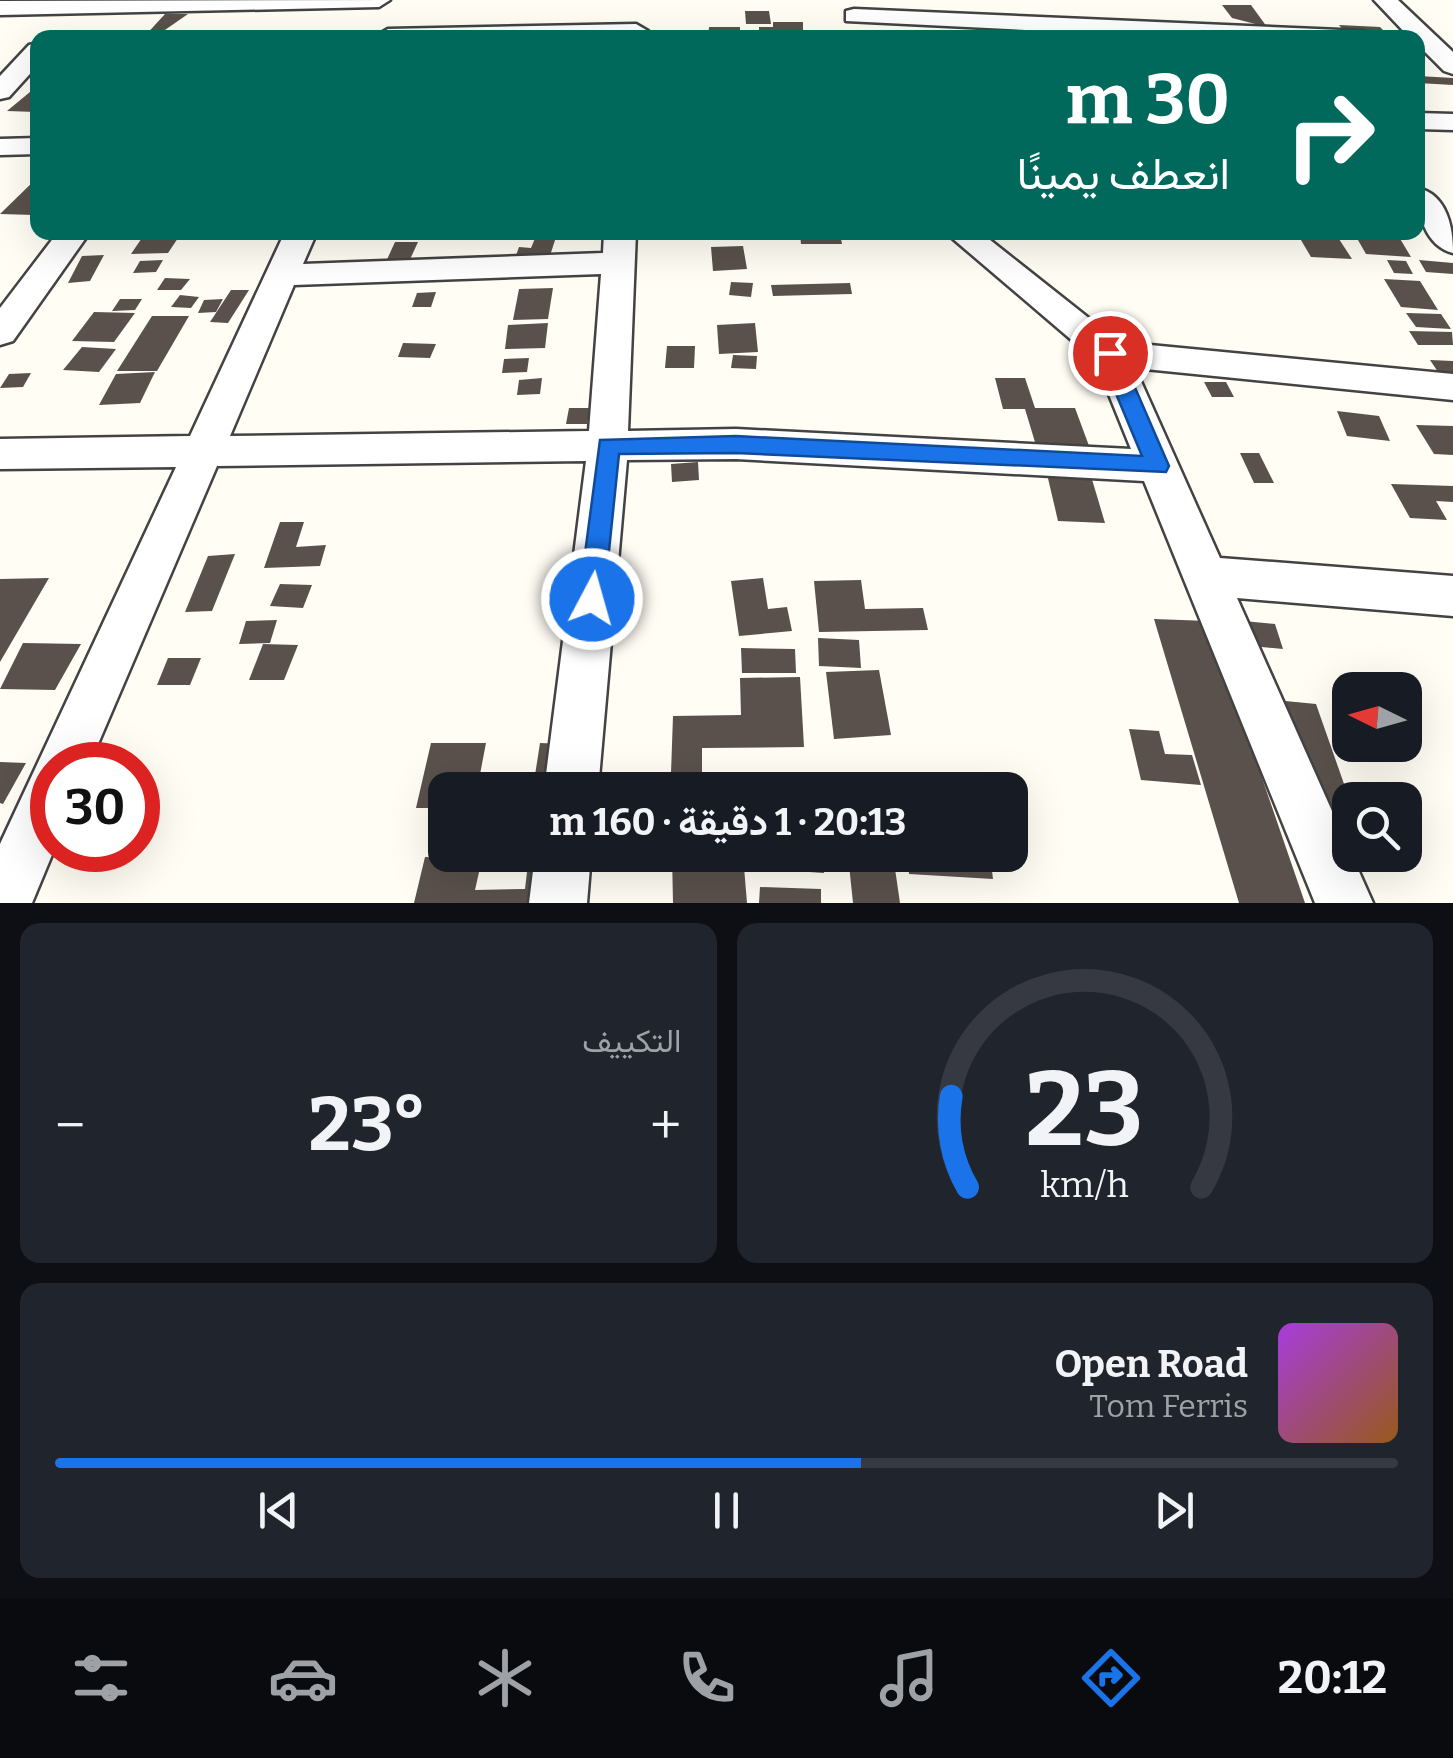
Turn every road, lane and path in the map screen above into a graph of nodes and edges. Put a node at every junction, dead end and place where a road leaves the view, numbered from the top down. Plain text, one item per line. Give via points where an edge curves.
1 (379, 0) edge
2 (403, 0) edge
3 (638, 0) edge
4 (1384, 0) edge
5 (240, 2) edge
6 (80, 4) edge
7 (0, 8) edge
8 (854, 18) edge
9 (223, 26) dead end
10 (56, 30) edge
11 (391, 30) edge
12 (636, 30) edge
13 (1160, 30) edge
14 (1412, 30) edge
15 (1425, 40) edge
16 (1453, 41) edge
17 (1425, 43) edge
18 (30, 59) edge
19 (1453, 66) edge
20 (0, 91) edge
21 (1425, 121) edge
22 (1453, 122) edge
23 (30, 146) edge
24 (0, 147) edge
25 (1425, 206) edge
26 (69, 240) edge
27 (297, 240) edge
28 (970, 240) edge
29 (1453, 243) edge
30 (618, 248) edge
31 (280, 276) junction
32 (0, 333) edge
33 (1110, 353) junction
34 (1453, 387) edge
35 (608, 446) junction
36 (200, 451) junction
37 (0, 454) edge
38 (1158, 466) junction
39 (1205, 576) junction
40 (1453, 596) edge
41 (73, 742) edge
42 (572, 772) edge
43 (30, 840) edge
44 (562, 872) edge
45 (3, 903) edge
46 (558, 903) edge
47 (1344, 903) edge

1 - 5 street
2 - 11 street
3 - 12 street
4 - 14 street
5 - 6 street
5 - 9 street
6 - 7 street
6 - 10 street
8 - 13 street
15 - 16 street
17 - 19 street
18 - 20 street
21 - 22 street
23 - 24 street
25 - 29 street
26 - 32 street
27 - 31 street
28 - 33 street
30 - 31 street
30 - 35 street
31 - 36 street
33 - 34 street
33 - 38 street
35 - 36 street
35 - 38 street via 736,444
35 - 42 street
36 - 37 street
36 - 41 street
38 - 39 street
39 - 40 street
39 - 47 street
43 - 45 street
44 - 46 street

